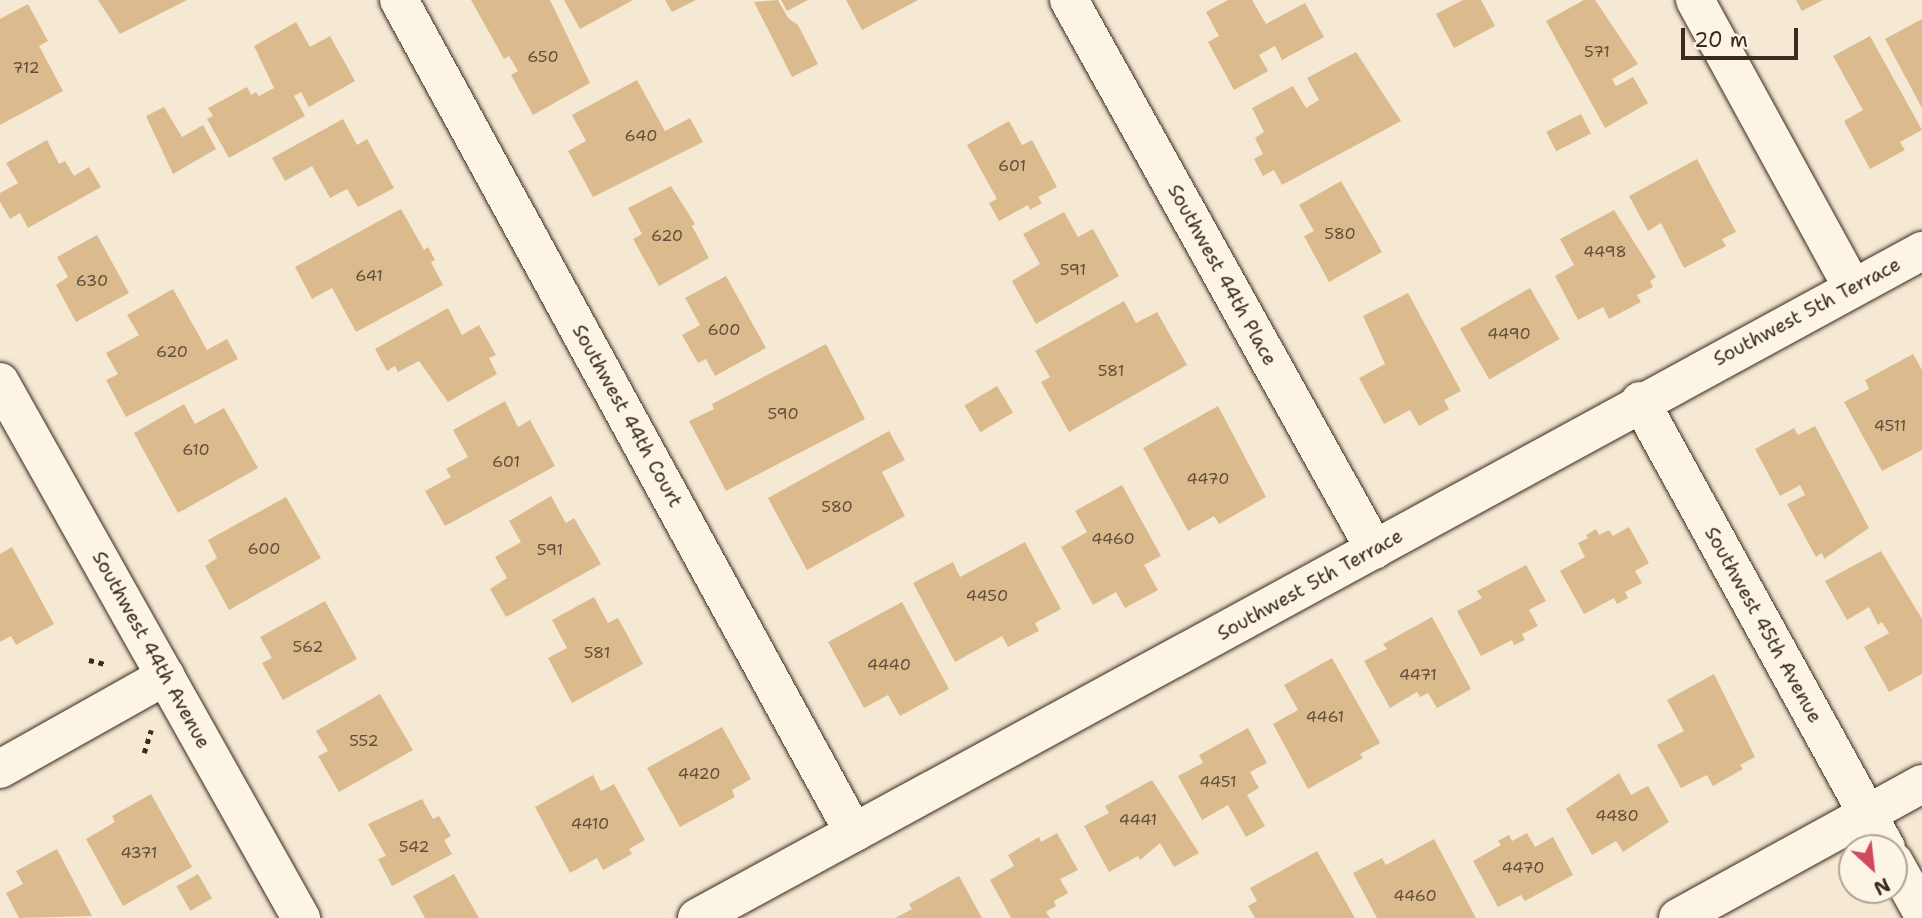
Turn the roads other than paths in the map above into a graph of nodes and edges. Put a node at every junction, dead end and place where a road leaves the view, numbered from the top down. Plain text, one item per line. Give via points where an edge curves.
1 (399, 0) edge
2 (1069, 0) edge
3 (1695, 0) edge
4 (1922, 251) edge
5 (1853, 288) junction
6 (0, 382) edge
7 (1640, 401) junction
8 (1375, 550) junction
9 (166, 676) junction
10 (0, 769) edge
11 (1922, 784) edge
12 (1867, 815) junction
13 (854, 833) junction
14 (1878, 834) edge
15 (1908, 887) edge
16 (1922, 912) edge
17 (301, 918) edge
18 (697, 918) edge
19 (1678, 918) edge

1 - 13 street, Southwest 44th Court
2 - 8 street, Southwest 44th Place
3 - 5 street
4 - 5 street, Southwest 5th Terrace
5 - 7 street, Southwest 5th Terrace
6 - 9 street, Southwest 44th Avenue
7 - 8 street, Southwest 5th Terrace
7 - 12 street, Southwest 45th Avenue
8 - 13 street, Southwest 5th Terrace
9 - 10 street
9 - 17 street, Southwest 44th Avenue
11 - 12 street
12 - 14 street, Southwest 45th Avenue
12 - 19 street
13 - 18 street, Southwest 5th Terrace
15 - 16 street

